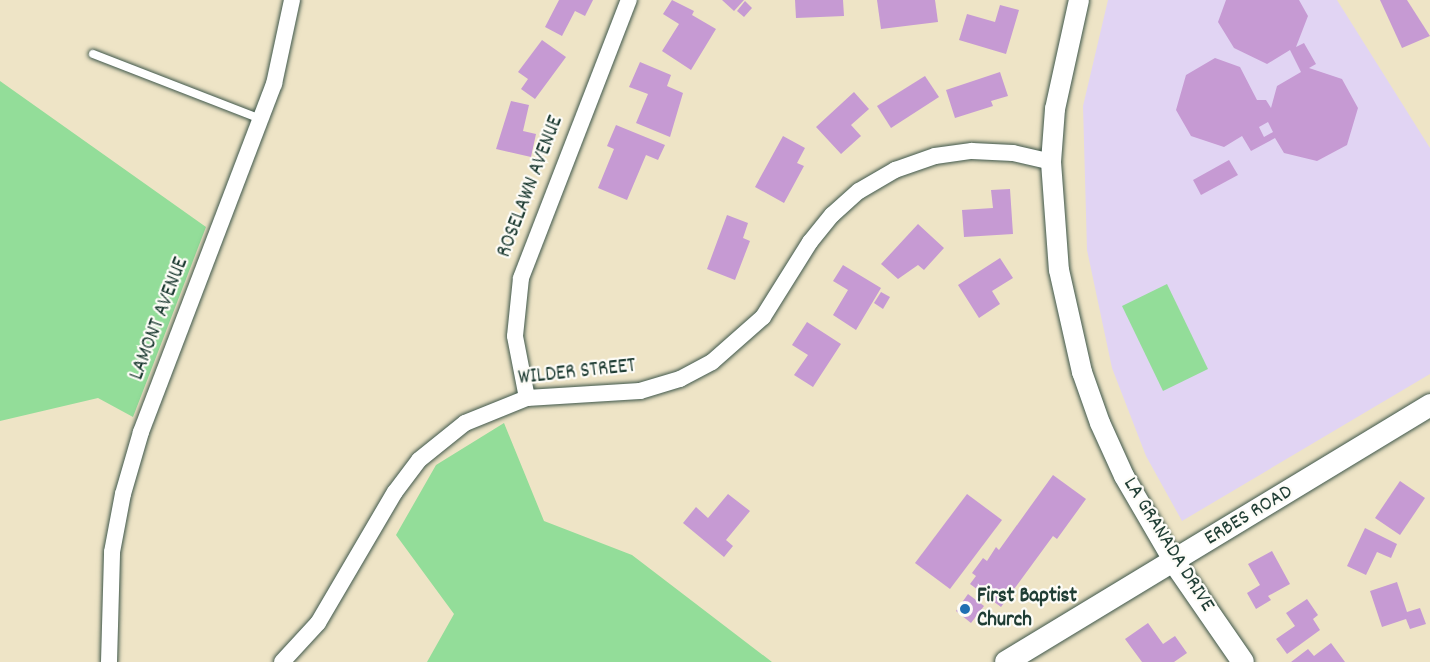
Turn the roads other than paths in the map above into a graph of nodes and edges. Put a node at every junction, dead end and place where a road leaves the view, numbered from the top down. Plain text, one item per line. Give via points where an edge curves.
1 (292, 0) edge
2 (629, 0) edge
3 (1079, 0) edge
4 (93, 54) dead end
5 (261, 120) junction
6 (1051, 162) junction
7 (527, 398) junction
8 (1430, 405) edge
9 (1174, 562) junction
10 (109, 662) edge
11 (282, 662) edge
12 (1006, 662) edge
13 (1243, 662) edge

1 - 5 street, LAMONT AVENUE via 274,84
2 - 7 street, ROSELAWN AVENUE via 521,278 515,336
3 - 6 street, LA GRANADA DRIVE via 1056,94
4 - 5 lane
5 - 10 street, LAMONT AVENUE via 141,432 123,494 112,552
6 - 7 street, WILDER STREET via 1012,153 972,151 935,156 895,170 859,191 832,215 810,242 763,317 712,362 680,379 640,391
6 - 9 street, LA GRANADA DRIVE via 1059,270 1082,372 1124,476
7 - 11 street, WILDER STREET via 465,423 419,460 395,492 318,623
8 - 9 main road, ERBES ROAD
9 - 12 main road, ERBES ROAD
9 - 13 main road, LA GRANADA DRIVE

